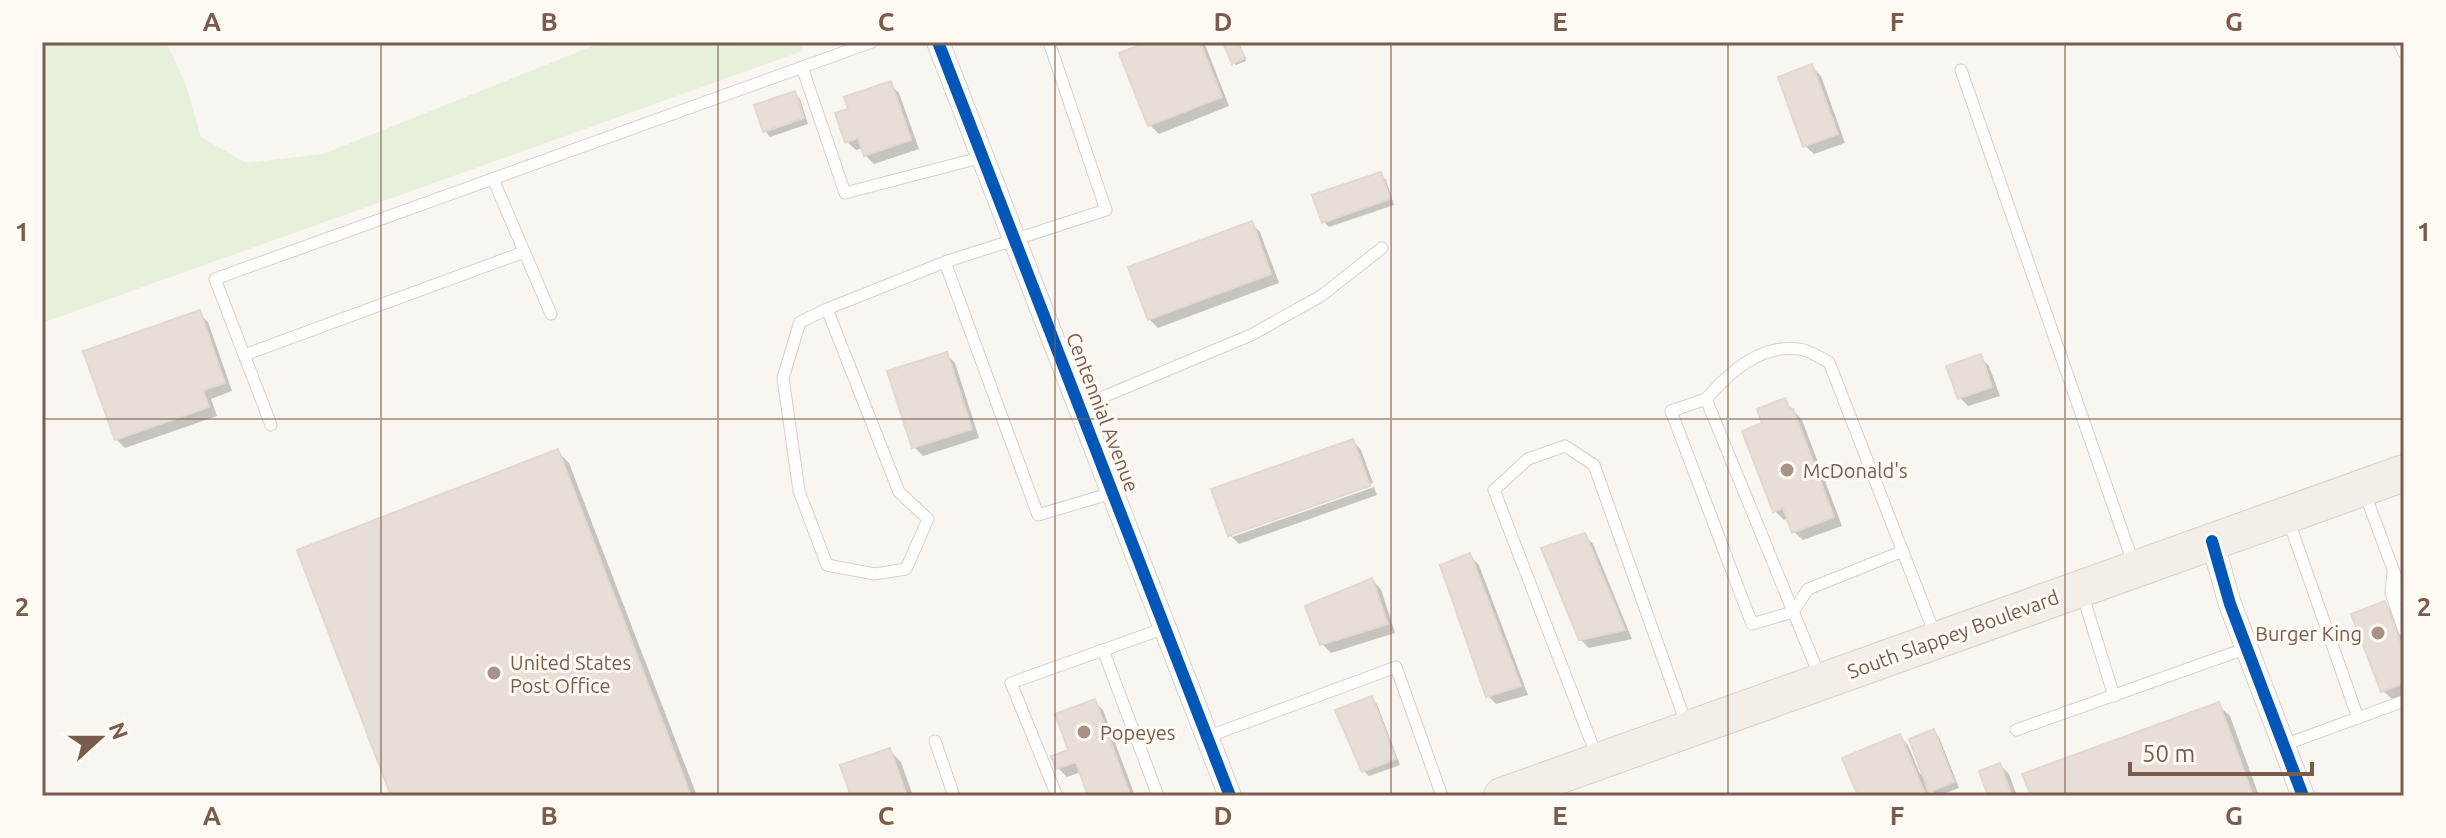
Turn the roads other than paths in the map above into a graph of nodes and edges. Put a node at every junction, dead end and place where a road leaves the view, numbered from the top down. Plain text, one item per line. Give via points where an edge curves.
1 (872, 42) edge
2 (938, 42) edge
3 (1049, 42) edge
4 (2399, 42) edge
5 (2404, 53) edge
6 (802, 67) junction
7 (1961, 70) dead end
8 (983, 157) junction
9 (493, 179) junction
10 (1015, 239) junction
11 (1382, 248) dead end
12 (524, 252) junction
13 (945, 262) junction
14 (827, 309) junction
15 (551, 314) dead end
16 (244, 355) junction
17 (1706, 399) junction
18 (1079, 407) junction
19 (271, 425) dead end
20 (2404, 473) edge
21 (2363, 488) junction
22 (1112, 493) junction
23 (2286, 515) junction
24 (2212, 541) junction
25 (1903, 551) junction
26 (2136, 569) junction
27 (2393, 569) junction
28 (2081, 588) junction
29 (2404, 599) edge
30 (1793, 612) junction
31 (1165, 628) junction
32 (2404, 631) edge
33 (1937, 640) junction
34 (2247, 648) junction
35 (1103, 650) junction
36 (1822, 682) junction
37 (2404, 694) edge
38 (2114, 696) junction
39 (2404, 701) edge
40 (2384, 707) junction
41 (2358, 718) junction
42 (1688, 729) junction
43 (2016, 730) dead end
44 (1207, 737) junction
45 (935, 741) dead end
46 (2284, 745) junction
47 (1599, 761) junction
48 (954, 796) edge
49 (1057, 796) edge
50 (1158, 796) edge
51 (1230, 796) edge
52 (1442, 796) edge
53 (1502, 796) edge
54 (2303, 796) edge

1 - 6 lane
2 - 8 street, Centennial Avenue
3 - 10 lane via 1106,210
4 - 5 lane
6 - 8 lane via 845,193
6 - 9 lane
7 - 26 lane
8 - 10 street, Centennial Avenue
9 - 12 lane
9 - 16 lane via 215,279
10 - 13 lane
10 - 18 street, Centennial Avenue
11 - 18 lane via 1321,296 1251,335
12 - 15 lane
12 - 16 lane
13 - 14 lane
13 - 22 lane via 1038,515
14 - 14 lane via 899,492 928,519 906,569 875,574 827,565 799,491 783,378 800,322
16 - 19 lane
17 - 25 lane via 1729,373 1770,349 1801,349 1829,362
17 - 30 lane
17 - 30 lane via 1671,411 1752,624
18 - 22 street, Centennial Avenue
20 - 21 main road, South Slappey Boulevard
21 - 23 main road, South Slappey Boulevard
21 - 27 lane
22 - 31 street, Centennial Avenue
23 - 24 main road, South Slappey Boulevard
23 - 41 lane
24 - 26 main road, South Slappey Boulevard
24 - 34 street
25 - 30 lane via 1808,589
25 - 33 lane
26 - 28 main road, South Slappey Boulevard
27 - 29 lane
27 - 32 lane via 2391,593
28 - 33 main road, South Slappey Boulevard
28 - 38 lane
30 - 36 lane
31 - 35 lane
31 - 44 street, Centennial Avenue
33 - 36 main road, South Slappey Boulevard
34 - 38 lane
34 - 46 street
35 - 49 lane via 1011,683
35 - 50 lane
36 - 42 main road, South Slappey Boulevard
37 - 40 lane
38 - 43 lane
39 - 40 lane
40 - 41 lane
41 - 46 lane
42 - 47 main road, South Slappey Boulevard
42 - 47 lane via 1594,465 1565,446 1528,459 1494,490
44 - 51 street, Centennial Avenue
44 - 52 lane via 1396,667
45 - 48 lane
46 - 54 street
47 - 53 main road, South Slappey Boulevard

